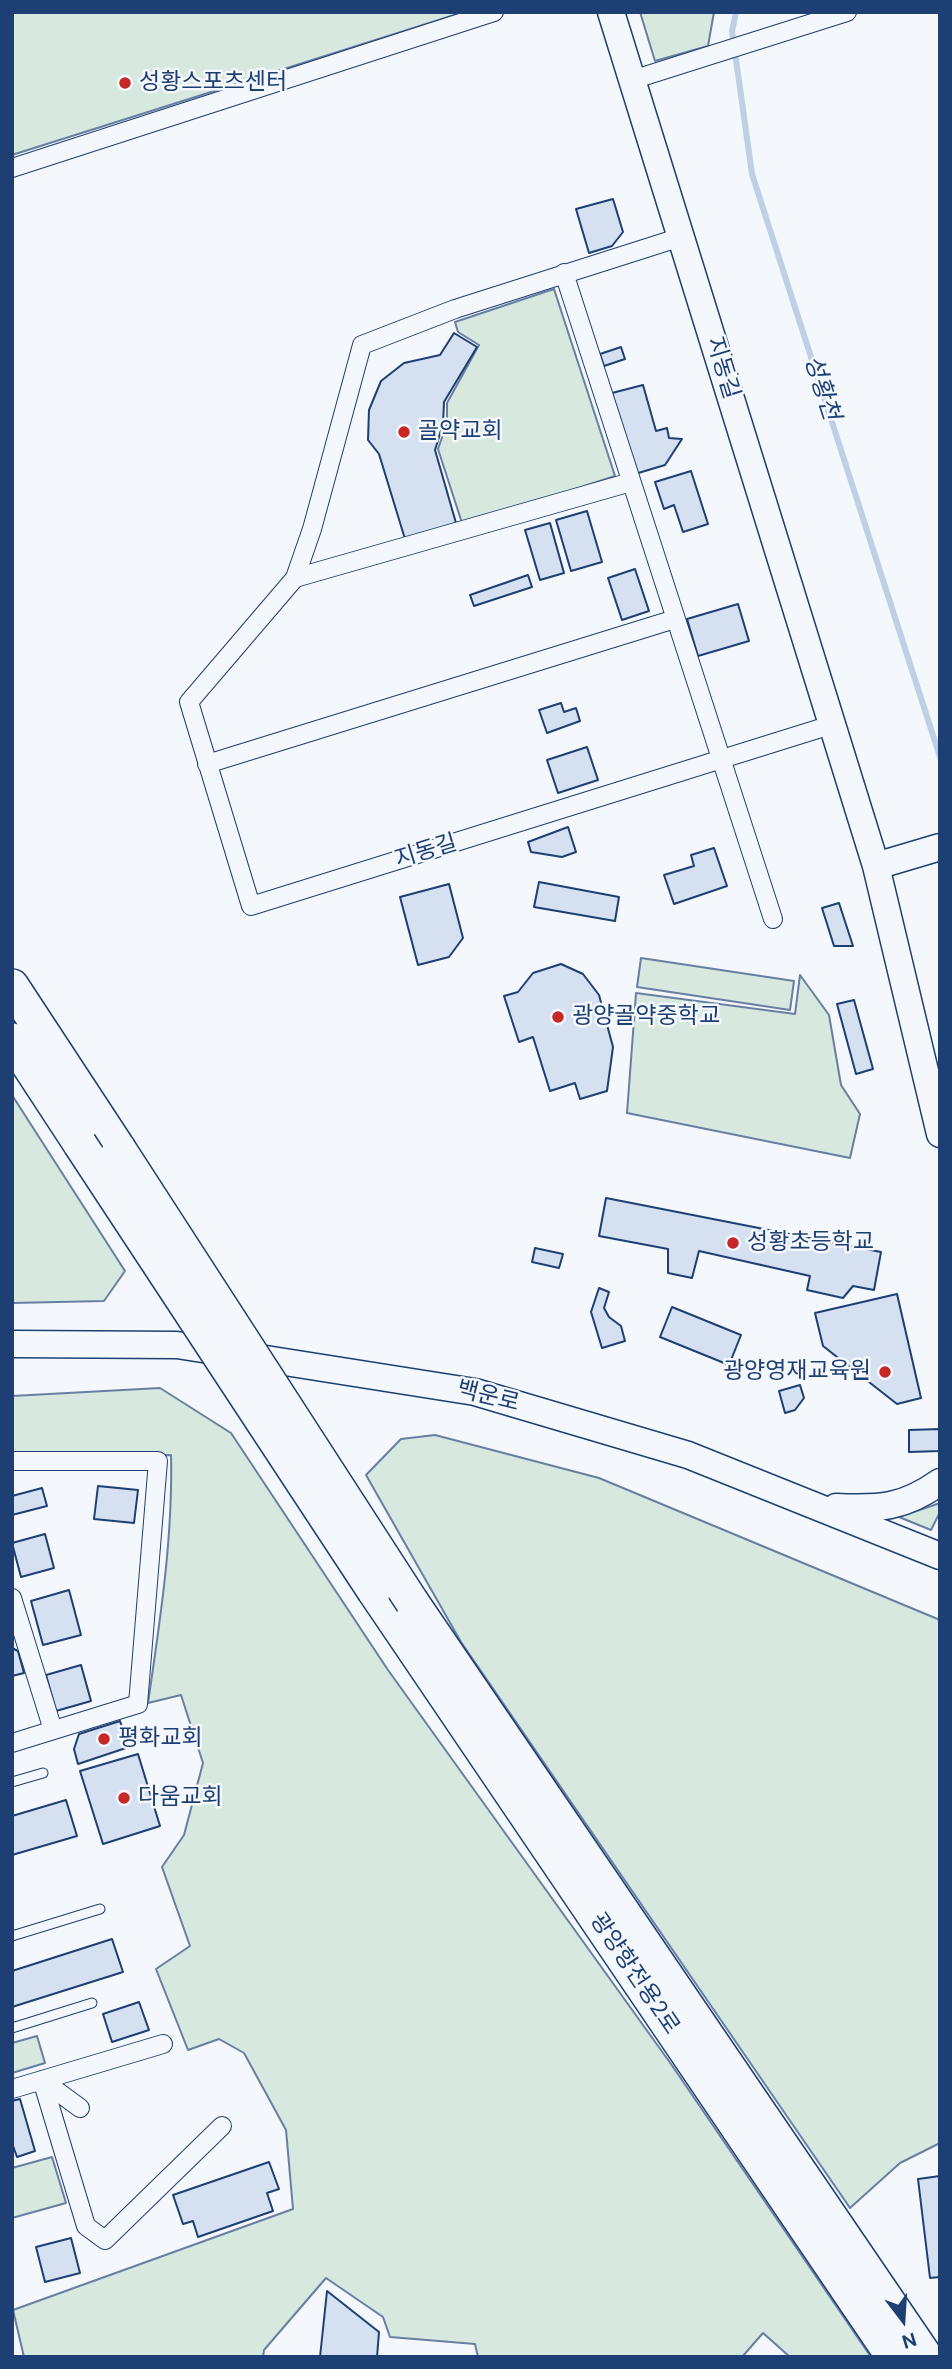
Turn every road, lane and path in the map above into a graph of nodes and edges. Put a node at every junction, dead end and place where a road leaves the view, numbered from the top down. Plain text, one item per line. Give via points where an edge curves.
1 (494, 12) edge
2 (611, 12) edge
3 (844, 13) edge
4 (632, 80) junction
5 (12, 168) edge
6 (681, 237) junction
7 (564, 274) junction
8 (631, 482) junction
9 (295, 578) junction
10 (675, 619) junction
11 (834, 724) junction
12 (721, 761) junction
13 (207, 764) junction
14 (934, 849) edge
15 (876, 866) junction
16 (773, 919) dead end
17 (12, 986) edge
18 (12, 1040) edge
19 (940, 1133) edge
20 (12, 1345) edge
21 (12, 1461) edge
22 (940, 1482) edge
23 (818, 1507) junction
24 (939, 1553) edge
25 (12, 1598) edge
26 (16, 1626) edge
27 (53, 1730) junction
28 (12, 1743) edge
29 (43, 1773) dead end
30 (12, 1782) edge
31 (100, 1909) dead end
32 (12, 1936) edge
33 (92, 2003) dead end
34 (12, 2028) edge
35 (163, 2044) dead end
36 (42, 2080) junction
37 (12, 2089) edge
38 (80, 2108) dead end
39 (222, 2126) dead end
40 (893, 2357) edge
41 (926, 2357) edge

1 - 5 street
2 - 4 street, 지동길
3 - 4 street
4 - 6 street, 지동길
6 - 7 street
6 - 11 street, 지동길
7 - 8 street
7 - 9 street via 362,345
8 - 9 street
8 - 10 street
9 - 13 street via 189,702
10 - 12 street
10 - 13 street
11 - 12 street, 지동길
11 - 15 street, 지동길
12 - 13 street, 지동길 via 251,906
12 - 16 street
14 - 15 street
15 - 19 street, 지동길
17 - 41 highway, 광양항전용2로, bridge via 412,1602
18 - 40 highway, 광양항전용2로, bridge via 374,1591
20 - 23 street, 백운로 via 177,1345 475,1392 688,1455
21 - 27 street via 159,1461 138,1704
22 - 23 street via 920,1496 881,1509
23 - 24 street, 백운로
25 - 26 street
26 - 27 street
27 - 28 street
29 - 30 lane
31 - 32 lane
33 - 34 lane
35 - 36 street
36 - 37 street
36 - 38 street
36 - 39 street via 86,2226 105,2240

